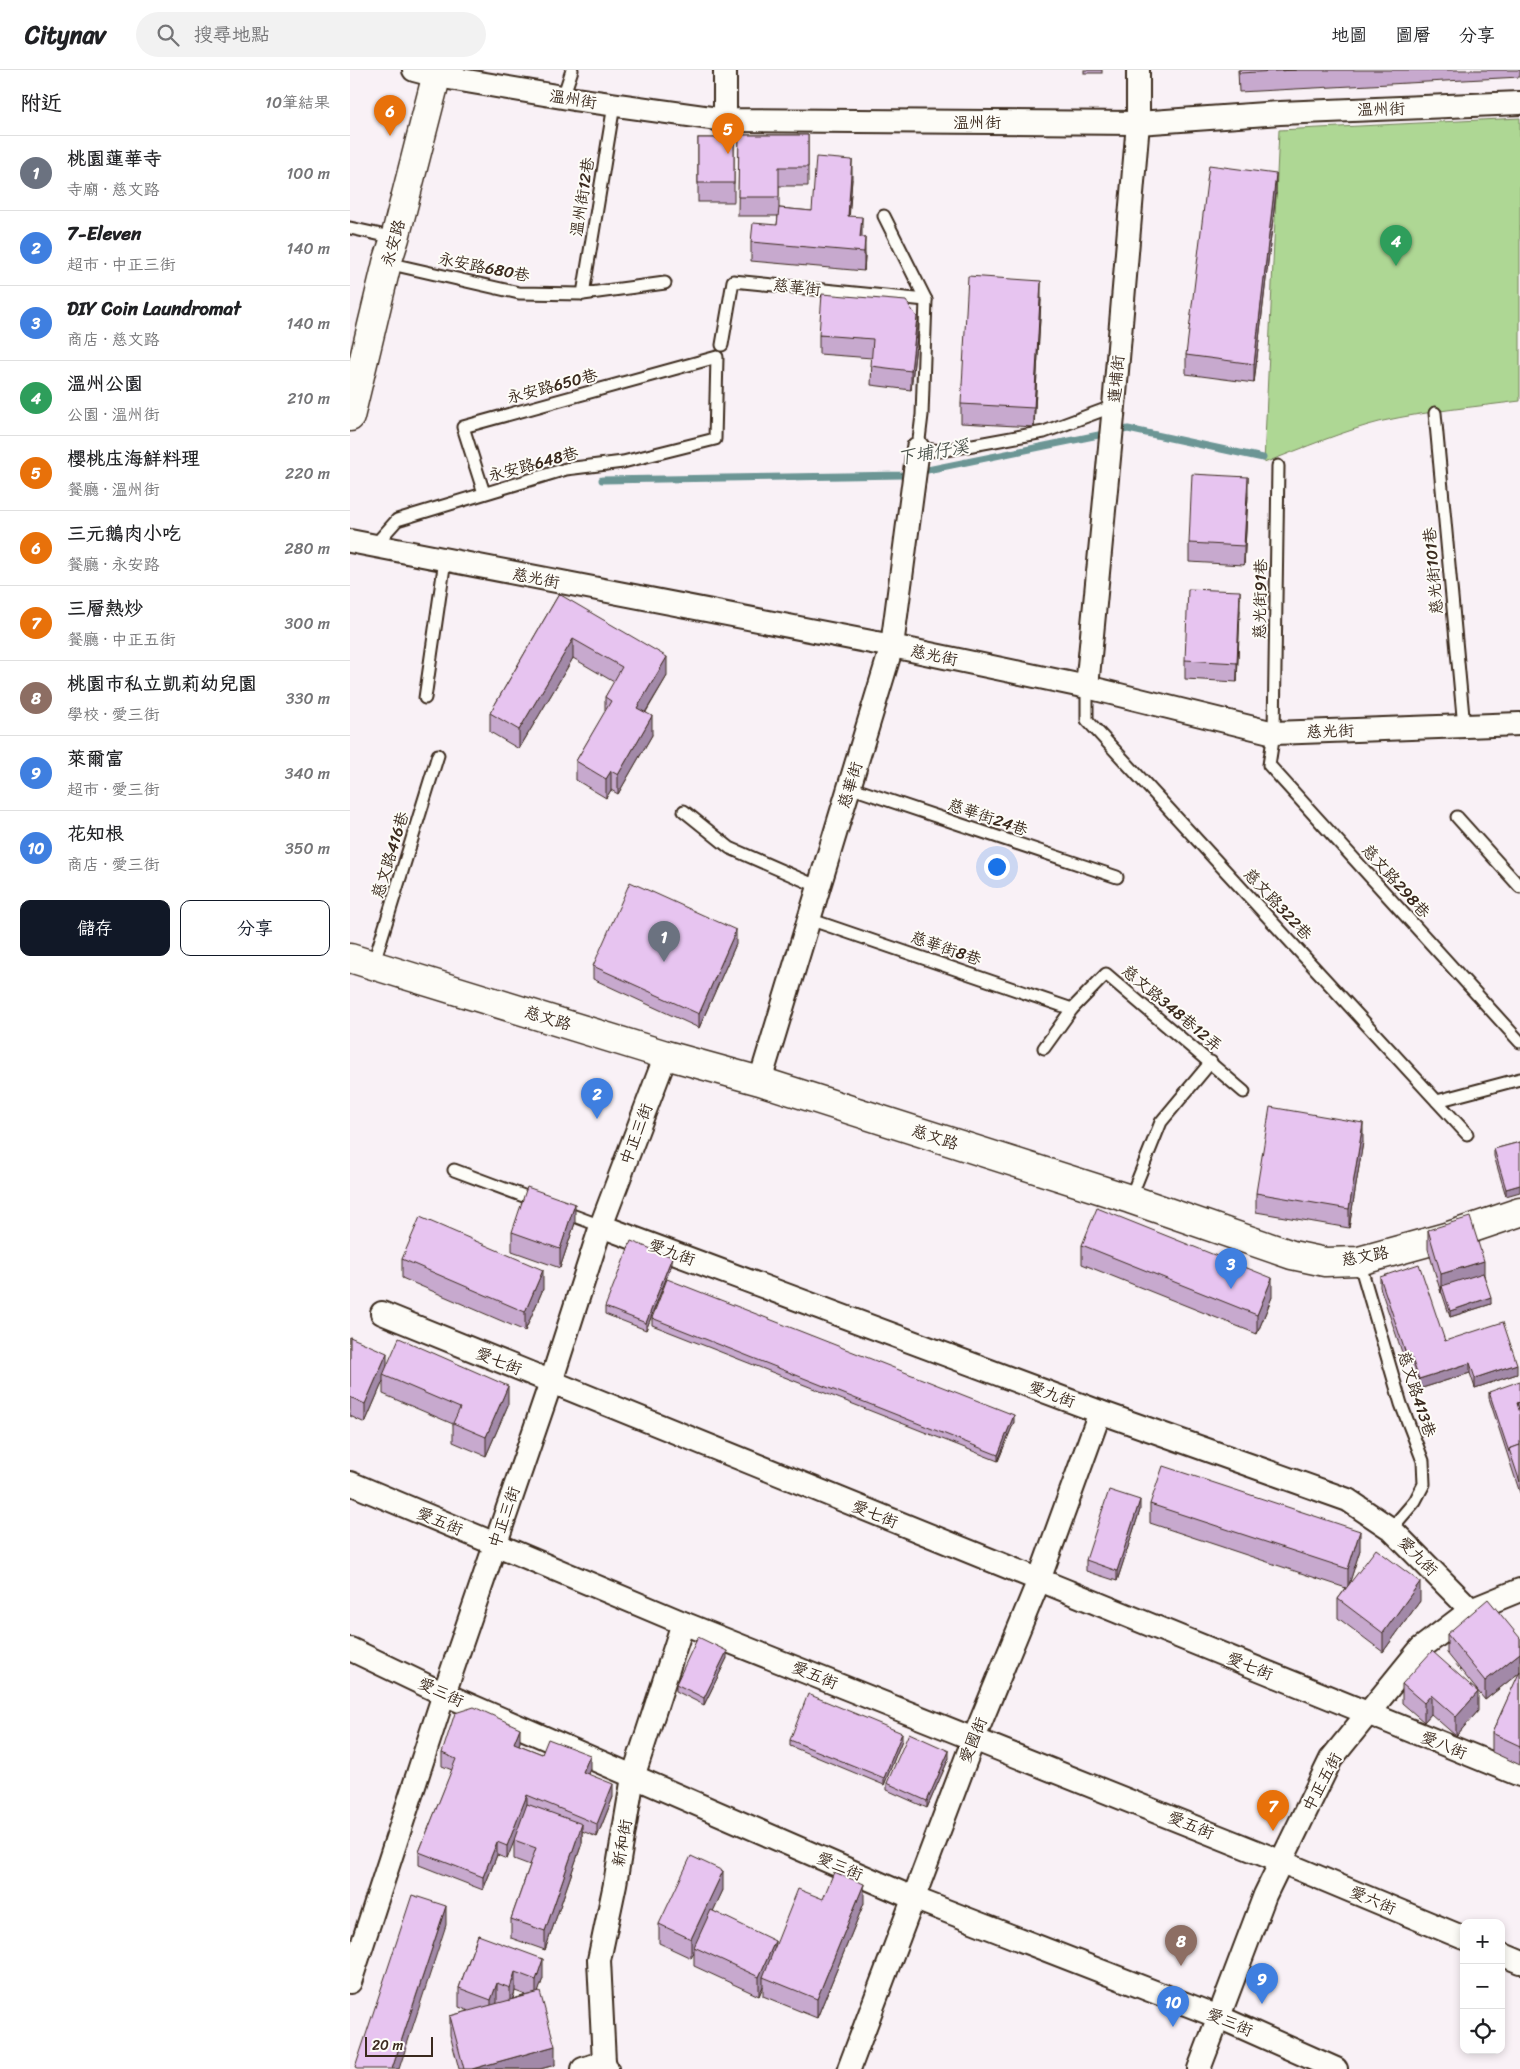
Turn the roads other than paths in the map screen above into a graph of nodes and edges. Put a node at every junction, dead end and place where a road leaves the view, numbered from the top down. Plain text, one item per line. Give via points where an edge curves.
1 (572, 70) edge
2 (725, 70) edge
3 (1138, 70) edge
4 (430, 72) edge
5 (563, 97) junction
6 (1520, 103) edge
7 (614, 105) junction
8 (726, 120) junction
9 (1138, 123) junction
10 (884, 216) dead end
11 (350, 228) edge
12 (391, 250) junction
13 (665, 283) dead end
14 (583, 294) junction
15 (926, 300) junction
16 (722, 345) dead end
17 (717, 357) joint
18 (1435, 413) dead end
19 (1113, 414) junction
20 (350, 417) edge
21 (917, 455) junction
22 (1278, 466) dead end
23 (484, 493) junction
24 (350, 541) edge
25 (373, 547) junction
26 (445, 560) junction
27 (892, 646) junction
28 (1087, 687) junction
29 (425, 698) dead end
30 (1520, 724) edge
31 (1464, 727) junction
32 (1274, 733) junction
33 (438, 755) dead end
34 (849, 787) junction
35 (684, 811) dead end
36 (1457, 817) dead end
37 (1116, 877) dead end
38 (819, 887) junction
39 (1520, 887) edge
40 (809, 919) junction
41 (362, 961) edge
42 (1072, 1009) junction
43 (1520, 1042) edge
44 (1044, 1048) dead end
45 (666, 1055) junction
46 (1211, 1062) junction
47 (1520, 1078) edge
48 (760, 1081) junction
49 (1244, 1092) dead end
50 (1437, 1101) junction
51 (1467, 1134) dead end
52 (454, 1170) dead end
53 (1130, 1199) junction
54 (1520, 1212) edge
55 (601, 1226) junction
56 (1359, 1261) junction
57 (382, 1313) dead end
58 (551, 1382) junction
59 (1100, 1412) junction
60 (350, 1483) edge
61 (1391, 1529) junction
62 (494, 1544) junction
63 (1039, 1580) junction
64 (1520, 1590) edge
65 (1471, 1610) junction
66 (682, 1623) junction
67 (350, 1649) edge
68 (444, 1694) junction
69 (1368, 1714) junction
70 (974, 1738) junction
71 (633, 1776) junction
72 (1520, 1776) edge
73 (1282, 1862) junction
74 (913, 1898) junction
75 (1460, 1936) edge
76 (1505, 1956) edge
77 (1520, 1962) edge
78 (350, 1982) edge
79 (1219, 2017) junction
80 (606, 2066) edge
81 (582, 2069) edge
82 (849, 2069) edge
83 (1199, 2069) edge
84 (1336, 2069) edge

1 - 5 lane
2 - 8 street
3 - 9 street, 蓮埔街
4 - 5 street, 溫州街
4 - 12 street, 永安路
5 - 7 street, 溫州街
6 - 9 street, 溫州街 via 1280,113
7 - 8 street, 溫州街
7 - 14 lane, 溫州街12巷
8 - 9 street, 溫州街
9 - 19 street, 蓮埔街
10 - 15 lane
11 - 12 lane, 永安路680巷
12 - 14 lane, 永安路680巷 via 519,293
12 - 20 street, 永安路
13 - 14 lane, 永安路680巷
15 - 16 lane, 慈華街 via 733,281
15 - 21 lane via 922,415
17 - 23 lane, 永安路648巷 via 715,439 623,462 566,469
17 - 23 lane, 永安路650巷 via 463,427
18 - 31 lane, 慈光街101巷
19 - 21 lane via 1044,432
19 - 28 street, 蓮埔街
21 - 27 street, 慈華街
22 - 32 lane, 慈光街91巷
23 - 25 lane, 永安路648巷 via 397,520
24 - 25 street, 慈光街
25 - 26 street, 慈光街
26 - 27 street, 慈光街
26 - 29 lane
27 - 28 street, 慈光街
27 - 34 street, 慈華街
28 - 32 street, 慈光街
28 - 50 lane, 慈文路322巷 via 1087,720
30 - 31 street, 慈光街
31 - 32 street, 慈光街
32 - 43 lane, 慈文路298巷 via 1269,765
33 - 41 lane, 慈文路416巷
34 - 37 lane, 慈華街24巷
34 - 38 street, 慈華街
35 - 38 lane via 730,848
36 - 39 lane
38 - 40 street, 慈華街
40 - 42 lane, 慈華街8巷
40 - 48 street, 慈華街
41 - 45 street, 慈文路
42 - 44 lane, 慈文路348巷12弄
42 - 46 lane, 慈文路348巷12弄 via 1106,974
45 - 48 street, 慈文路
45 - 55 street, 中正三街
46 - 49 lane, 慈文路348巷12弄
46 - 53 lane via 1161,1122
47 - 50 lane
48 - 53 street, 慈文路
50 - 51 lane, 慈文路322巷
52 - 55 lane
53 - 56 street, 慈文路 via 1292,1255 1324,1262
54 - 56 street, 慈文路
55 - 58 street, 中正三街
55 - 59 street, 愛九街
56 - 61 lane, 慈文路413巷 via 1401,1404 1423,1461 1424,1484 1415,1501
57 - 58 street, 愛七街
58 - 62 street, 中正三街
58 - 63 street, 愛七街
59 - 61 street, 愛九街 via 1348,1500
59 - 63 street, 愛國街
60 - 62 street, 愛五街
61 - 65 street, 愛九街
62 - 66 street, 愛五街
62 - 68 street, 中正三街
63 - 69 street, 愛七街
63 - 70 street, 愛國街
64 - 65 street, 中正五街
65 - 69 street, 中正五街 via 1421,1648
66 - 70 street, 愛五街
66 - 71 street, 新和街
67 - 68 street, 愛三街
68 - 71 street, 愛三街
68 - 78 street, 中正三街
69 - 72 street, 愛八街
69 - 73 street, 中正五街 via 1331,1759
70 - 73 street, 愛五街
70 - 74 street, 愛國街
71 - 74 street, 愛三街
71 - 80 street, 新和街 via 599,1960
73 - 75 street, 愛六街
73 - 79 street, 中正五街 via 1265,1896
74 - 79 street, 愛三街
74 - 82 street, 愛國街
76 - 77 street
79 - 83 street, 中正五街
79 - 84 street, 愛三街
80 - 81 street

